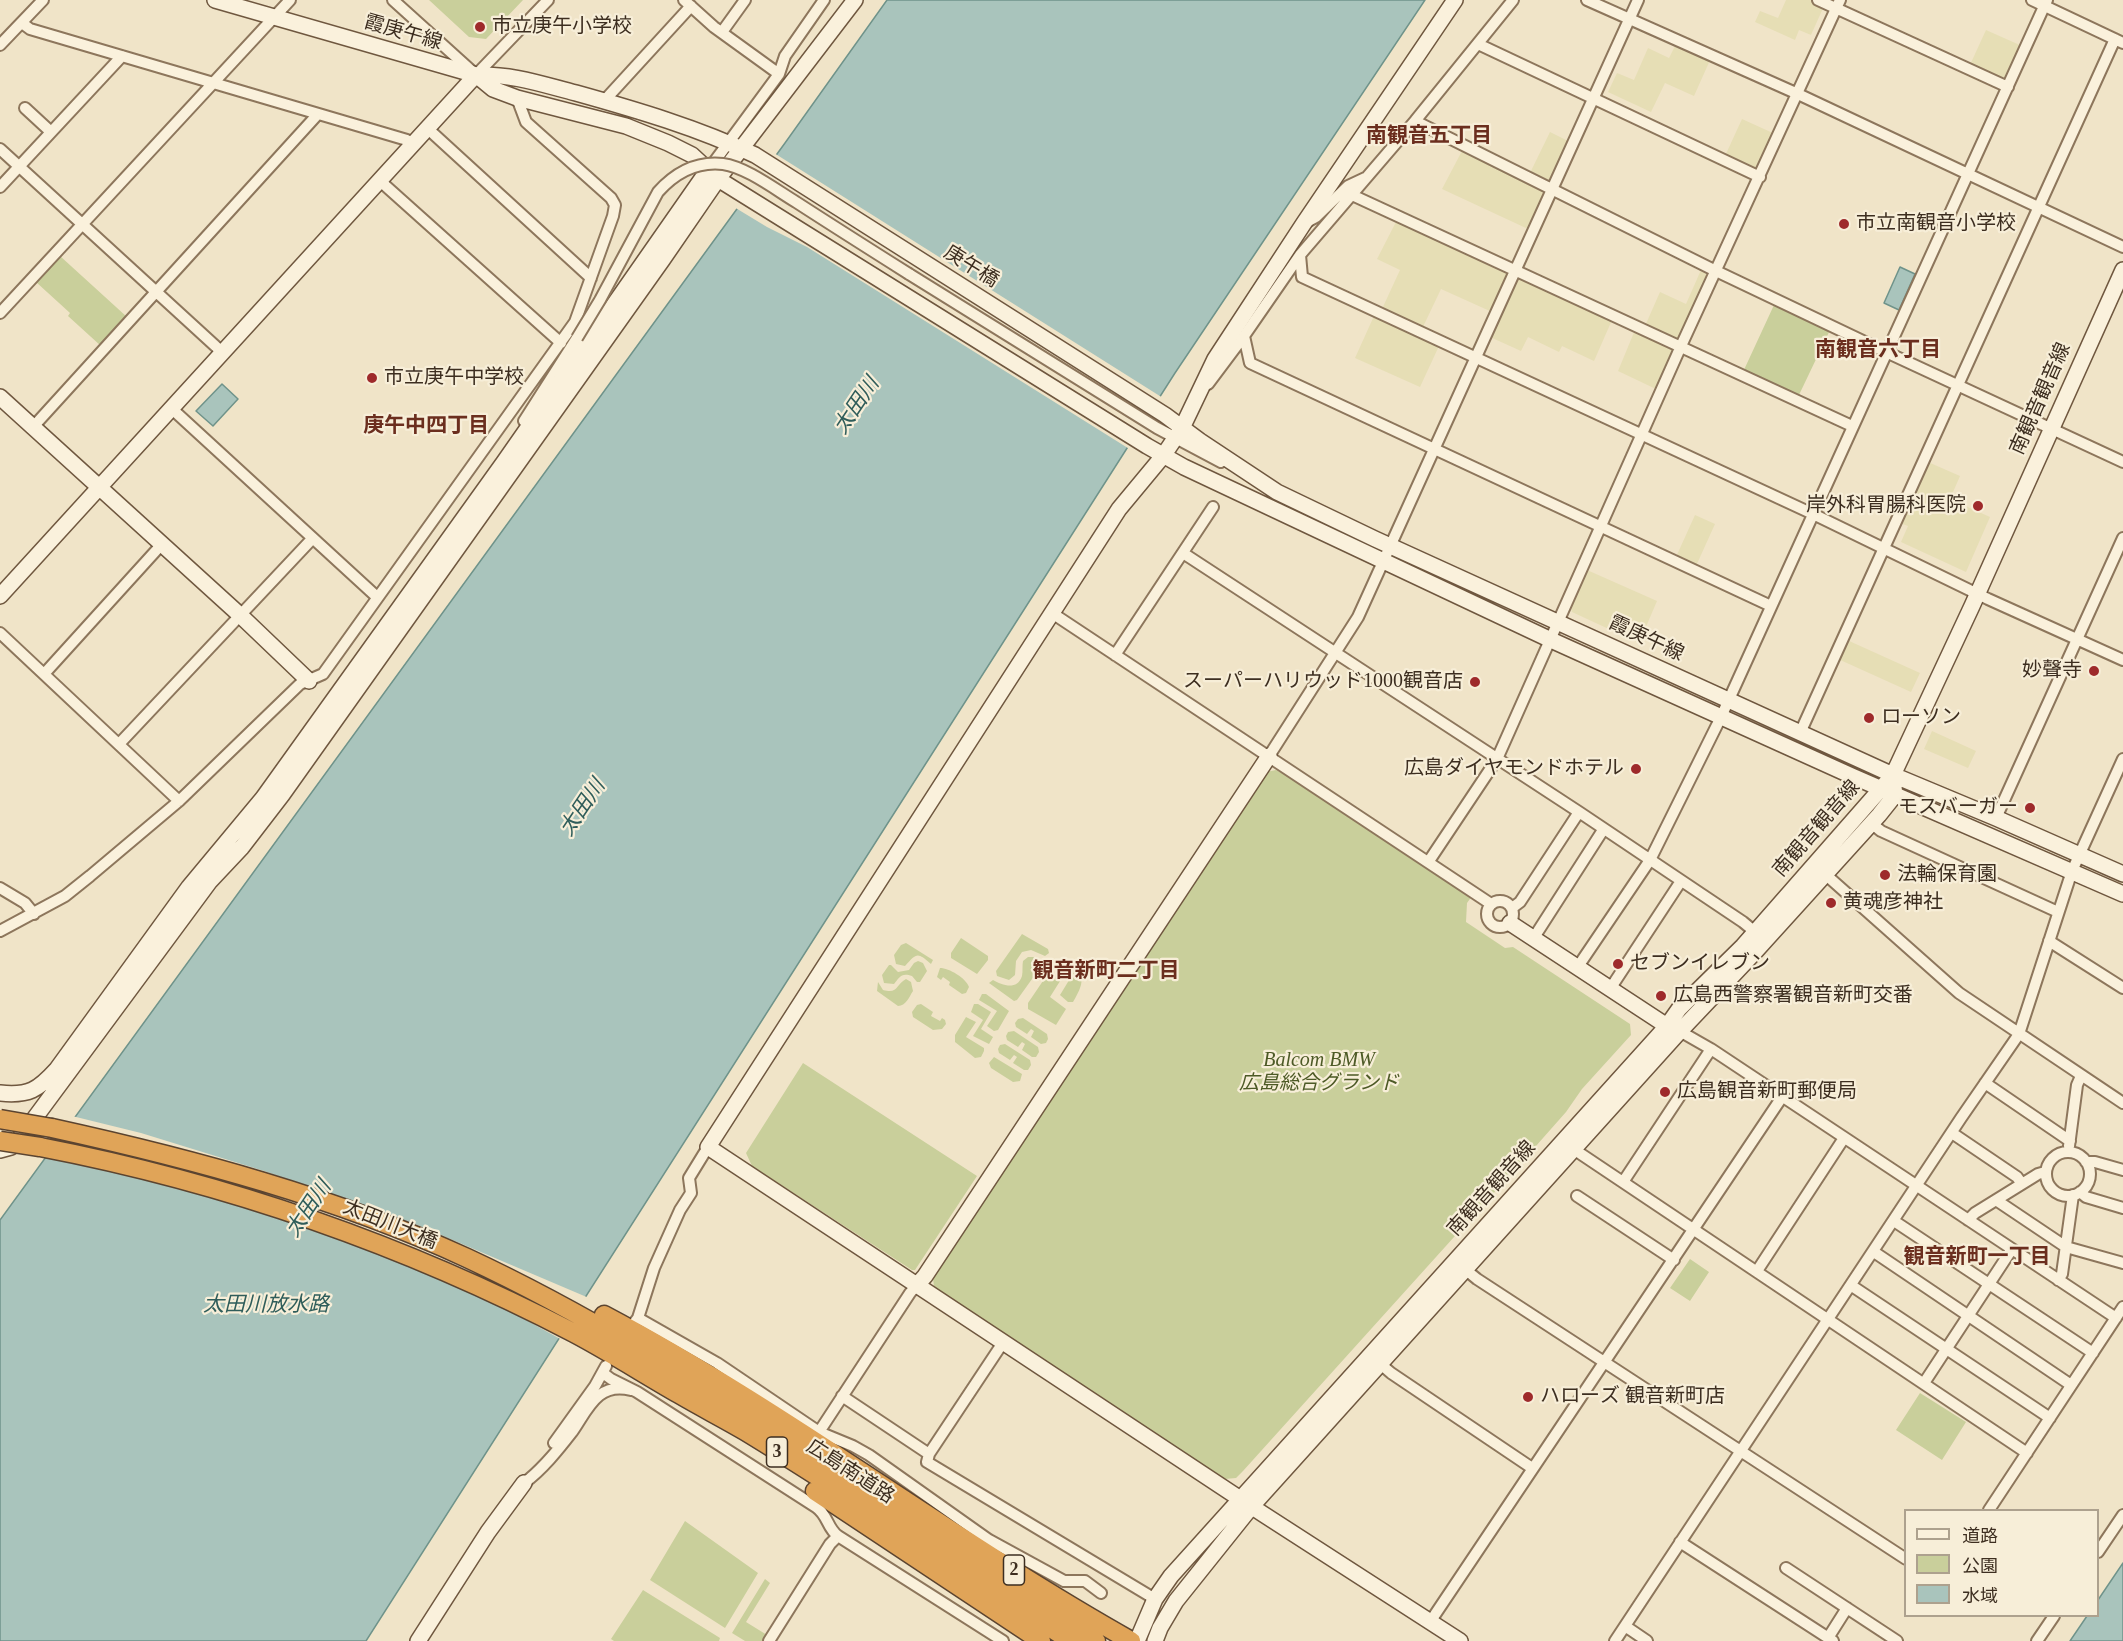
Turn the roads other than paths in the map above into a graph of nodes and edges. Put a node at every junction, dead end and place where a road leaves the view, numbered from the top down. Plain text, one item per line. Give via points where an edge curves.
1 (43, 0) edge
2 (215, 0) edge
3 (290, 0) edge
4 (393, 0) edge
5 (548, 0) edge
6 (745, 0) edge
7 (824, 0) edge
8 (855, 0) edge
9 (1455, 0) edge
10 (1513, 0) edge
11 (1587, 0) edge
12 (1638, 0) edge
13 (1818, 0) edge
14 (2032, 0) edge
15 (687, 2) edge
16 (2046, 3) edge
17 (1838, 4) edge
18 (274, 17) junction
19 (1630, 18) junction
20 (22, 23) junction
21 (722, 32) junction
22 (2119, 41) edge
23 (1478, 44) junction
24 (0, 45) edge
25 (122, 56) junction
26 (779, 74) junction
27 (476, 75) junction
28 (214, 83) junction
29 (2008, 87) junction
30 (1798, 94) junction
31 (517, 98) junction
32 (1592, 98) junction
33 (604, 101) junction
34 (25, 108) dead end
35 (318, 114) junction
36 (1415, 121) junction
37 (428, 128) junction
38 (51, 132) junction
39 (412, 145) junction
40 (0, 149) edge
41 (742, 149) junction
42 (19, 166) junction
43 (1968, 173) junction
44 (713, 174) junction
45 (1367, 177) junction
46 (1760, 177) junction
47 (379, 180) junction
48 (0, 187) edge
49 (1552, 189) junction
50 (1352, 195) junction
51 (2040, 208) junction
52 (1304, 223) junction
53 (82, 224) junction
54 (2123, 247) edge
55 (1300, 255) junction
56 (1515, 270) junction
57 (2123, 270) edge
58 (1716, 271) junction
59 (591, 278) junction
60 (156, 292) junction
61 (0, 313) edge
62 (1244, 336) junction
63 (561, 343) junction
64 (1681, 346) junction
65 (1886, 352) junction
66 (223, 353) junction
67 (1476, 358) junction
68 (1958, 386) junction
69 (1199, 393) junction
70 (0, 397) edge
71 (171, 408) junction
72 (1161, 421) junction
73 (1852, 426) junction
74 (33, 427) junction
75 (2051, 429) junction
76 (1178, 433) junction
77 (1643, 436) junction
78 (1435, 448) junction
79 (1163, 456) junction
80 (504, 462) junction
81 (2123, 462) edge
82 (99, 487) junction
83 (1213, 507) dead end
84 (1813, 514) junction
85 (1602, 527) junction
86 (2123, 538) edge
87 (312, 539) junction
88 (162, 544) junction
89 (1390, 546) junction
90 (1884, 548) junction
91 (1183, 554) junction
92 (1383, 562) junction
93 (1, 593) edge
94 (1977, 593) junction
95 (377, 597) junction
96 (1771, 606) junction
97 (1052, 613) junction
98 (241, 616) junction
99 (1558, 622) junction
100 (0, 633) edge
101 (2077, 638) junction
102 (1551, 639) junction
103 (1336, 652) junction
104 (1115, 655) junction
105 (2123, 660) edge
106 (44, 674) junction
107 (309, 681) junction
108 (1729, 700) junction
109 (1721, 717) junction
110 (1800, 733) junction
111 (119, 744) junction
112 (1269, 756) junction
113 (1497, 759) junction
114 (2123, 760) edge
115 (1893, 775) junction
116 (1880, 788) junction
117 (1895, 795) junction
118 (179, 801) junction
119 (1579, 812) junction
120 (1996, 818) junction
121 (1871, 823) junction
122 (1604, 830) junction
123 (2078, 855) junction
124 (1650, 860) junction
125 (1430, 861) junction
126 (2072, 872) junction
127 (1825, 874) junction
128 (2123, 874) edge
129 (1681, 881) junction
130 (0, 888) edge
131 (2123, 894) edge
132 (1491, 904) junction
133 (2058, 912) junction
134 (34, 914) junction
135 (1511, 915) junction
136 (0, 931) edge
137 (1755, 932) junction
138 (1533, 939) junction
139 (2049, 941) junction
140 (1577, 968) junction
141 (2123, 988) edge
142 (1610, 989) junction
143 (1674, 1028) junction
144 (2019, 1034) junction
145 (1711, 1049) junction
146 (2081, 1076) junction
147 (1985, 1083) junction
148 (0, 1093) edge
149 (1782, 1097) junction
150 (2123, 1103) edge
151 (0, 1119) edge
152 (1952, 1133) junction
153 (1844, 1138) junction
154 (0, 1141) edge
155 (1569, 1146) junction
156 (2069, 1146) junction
157 (708, 1147) junction
158 (0, 1150) edge
159 (2086, 1162) junction
160 (2123, 1170) edge
161 (2045, 1172) junction
162 (1623, 1182) junction
163 (2022, 1184) junction
164 (1917, 1186) junction
165 (2076, 1194) junction
166 (1577, 1197) dead end
167 (1996, 1200) junction
168 (2123, 1208) edge
169 (1968, 1220) junction
170 (1894, 1221) junction
171 (1694, 1230) junction
172 (2066, 1247) junction
173 (2012, 1250) junction
174 (1874, 1252) junction
175 (466, 1258) joint
176 (1674, 1260) junction
177 (2123, 1263) edge
178 (1461, 1265) junction
179 (1757, 1271) junction
180 (2058, 1280) junction
181 (1990, 1284) junction
182 (918, 1285) junction
183 (1852, 1286) junction
184 (2123, 1307) edge
185 (1968, 1316) junction
186 (2116, 1318) junction
187 (1828, 1319) junction
188 (583, 1320) junction
189 (1004, 1341) junction
190 (1947, 1348) junction
191 (2093, 1353) junction
192 (1376, 1360) junction
193 (1604, 1362) junction
194 (1924, 1383) junction
195 (2071, 1385) junction
196 (637, 1392) junction
197 (842, 1396) junction
198 (691, 1401) junction
199 (2050, 1418) junction
200 (819, 1432) junction
201 (1740, 1451) junction
202 (2027, 1453) junction
203 (929, 1454) junction
204 (1532, 1468) junction
205 (524, 1483) junction
206 (920, 1492) junction
207 (899, 1496) junction
208 (1246, 1502) junction
209 (1990, 1509) edge
210 (2123, 1515) edge
211 (838, 1536) junction
212 (1680, 1542) junction
213 (2099, 1549) edge
214 (1904, 1558) edge
215 (1786, 1568) dead end
216 (978, 1573) junction
217 (1101, 1593) dead end
218 (1155, 1599) junction
219 (1847, 1608) junction
220 (2053, 1617) edge
221 (1430, 1622) junction
222 (1625, 1626) junction
223 (1830, 1639) edge
224 (1039, 1640) edge
225 (418, 1641) edge
226 (769, 1641) edge
227 (1003, 1641) edge
228 (1071, 1641) edge
229 (1096, 1641) edge
230 (1131, 1641) edge
231 (1137, 1641) edge
232 (1155, 1641) edge
233 (1460, 1641) edge
234 (1615, 1641) edge
235 (1647, 1641) edge
236 (1897, 1641) edge
237 (2037, 1641) edge

1 - 20 street
2 - 18 street, 霞庚午線
3 - 18 street
4 - 27 street
5 - 27 street
6 - 21 street
7 - 26 street via 784,56
8 - 41 street
9 - 52 street
10 - 23 street
11 - 19 street
12 - 19 street
13 - 17 street
14 - 16 street
15 - 21 street
15 - 33 street
16 - 22 street
16 - 29 street
17 - 29 street
17 - 30 street
18 - 27 street, 霞庚午線
18 - 28 street
19 - 30 street
19 - 32 street
20 - 24 street
20 - 25 street via 30,29
21 - 26 street
22 - 51 street
23 - 32 street
23 - 36 street
25 - 28 street
25 - 38 street
26 - 41 street
27 - 31 street via 494,89
27 - 33 street, 庚午橋 via 500,74
27 - 37 street
28 - 35 street
28 - 53 street
29 - 43 street
30 - 43 street
30 - 46 street
31 - 44 street via 626,126 692,155
31 - 59 street via 526,122 615,205
32 - 46 street
32 - 49 street
33 - 41 street, 庚午橋
34 - 38 street
35 - 39 street via 407,140
35 - 60 street
36 - 45 street
36 - 49 street
37 - 39 street
37 - 59 street
38 - 42 street
39 - 47 street
40 - 42 street
41 - 44 street
41 - 72 street, 庚午橋
42 - 48 street
42 - 53 street
43 - 51 street
43 - 65 street
44 - 79 street
44 - 80 street
44 - 158 street via 657,268 282,795 243,847 210,881 17,1142
45 - 50 street
45 - 52 street via 1348,186 1316,218
46 - 58 street
47 - 63 street
47 - 66 street
49 - 56 street
49 - 58 street
50 - 55 street
50 - 56 street
51 - 54 street
51 - 68 street
52 - 69 street via 1215,358
53 - 60 street
53 - 61 street
55 - 62 street
55 - 67 street via 1302,277
56 - 64 street
56 - 67 street
57 - 75 street, 南観音観音線
58 - 64 street
58 - 65 street
59 - 63 street via 575,322
60 - 66 street
60 - 74 street
62 - 69 street
62 - 78 street via 1250,363
63 - 95 street
64 - 73 street
64 - 77 street
65 - 68 street
65 - 73 street
66 - 71 street
67 - 77 street
67 - 78 street
68 - 75 street
68 - 90 street
69 - 76 street
70 - 74 street
71 - 82 street
71 - 87 street
72 - 76 street, 霞庚午線
72 - 80 street, bridge via 759,179 726,164 703,164 668,181 658,192 600,300 522,423
73 - 84 street
74 - 82 street
75 - 81 street
75 - 94 street, 南観音観音線
76 - 79 street
76 - 89 street, 霞庚午線 via 1277,492
77 - 84 street
77 - 85 street
78 - 85 street
78 - 89 street
79 - 92 street
79 - 97 street via 1119,509
80 - 148 street via 263,798 189,887 57,1069 45,1083 27,1093
82 - 88 street
82 - 93 street
83 - 91 street
84 - 90 street
84 - 96 street
85 - 96 street
85 - 99 street
86 - 101 street
87 - 95 street
87 - 98 street
88 - 98 street
88 - 106 street
89 - 92 street
89 - 99 street, 霞庚午線
90 - 94 street
90 - 110 street
91 - 103 street
91 - 104 street
92 - 102 street
92 - 103 street via 1358,617
94 - 101 street
94 - 115 street, 南観音観音線
95 - 107 street via 323,674
96 - 108 street
97 - 104 street
97 - 157 street
98 - 107 street
98 - 111 street
99 - 102 street
99 - 108 street, 霞庚午線
100 - 106 street
101 - 105 street
101 - 120 street
102 - 109 street
102 - 113 street
103 - 112 street
103 - 113 street
104 - 112 street
106 - 111 street
107 - 118 street via 300,684
108 - 109 street
108 - 110 street, 霞庚午線
109 - 116 street
109 - 124 street
110 - 115 street, 霞庚午線
111 - 118 street
112 - 125 street
112 - 182 street
113 - 119 street
113 - 125 street
114 - 123 street
115 - 116 street, 南観音観音線
115 - 117 street, 南観音観音線
115 - 120 street, 霞庚午線
116 - 117 street
116 - 137 street, 南観音観音線
117 - 121 street, 南観音観音線
117 - 126 street
118 - 134 street via 65,896
119 - 122 street
119 - 135 street
120 - 123 street, 霞庚午線
121 - 127 street, 南観音観音線
121 - 133 street
122 - 124 street
122 - 138 street
123 - 126 street
123 - 128 street, 霞庚午線
124 - 129 street
124 - 140 street
125 - 132 street
126 - 131 street
126 - 133 street
127 - 143 street, 南観音観音線 via 1754,954
127 - 144 street via 1959,993
129 - 137 street
129 - 142 street
130 - 134 street via 25,903
132 - 135 street via 1503,900
132 - 135 street via 1486,913 1490,923 1500,927
133 - 139 street
134 - 136 street
135 - 138 street
137 - 143 street, 南観音観音線 via 1679,1009
138 - 140 street
139 - 141 street
139 - 144 street
140 - 142 street
142 - 143 street
143 - 145 street
143 - 155 street, 南観音観音線
144 - 146 street
144 - 147 street
145 - 149 street
145 - 162 street
146 - 150 street
146 - 156 street
147 - 152 street
147 - 156 street
149 - 153 street
149 - 171 street
151 - 175 highway, 太田川大橋 / 3, bridge via 152,1151 272,1185
152 - 163 street
152 - 164 street
153 - 164 street
153 - 179 street
154 - 188 highway, 太田川大橋 / 3, bridge via 169,1175 259,1201
155 - 162 street
155 - 178 street, 南観音観音線
156 - 159 street
156 - 161 street via 2053,1157
157 - 182 street
157 - 200 street via 689,1178 691,1193 654,1268 636,1320 717,1363
159 - 160 street
159 - 165 street via 2089,1181
161 - 163 street
161 - 165 street via 2054,1191 2065,1196
162 - 171 street
163 - 167 street
164 - 169 street
164 - 170 street
165 - 168 street
165 - 172 street
166 - 176 street
167 - 169 street
167 - 172 street
169 - 173 street
170 - 174 street
170 - 181 street
171 - 176 street
171 - 179 street
172 - 177 street
172 - 180 street
173 - 180 street
173 - 181 street
174 - 183 street
174 - 185 street
175 - 188 highway, 広島南道路 / 3 via 531,1280
176 - 193 street
178 - 192 street, 南観音観音線
178 - 193 street
179 - 187 street
180 - 186 street
181 - 185 street
181 - 191 street
182 - 189 street
182 - 197 street
183 - 187 street
183 - 190 street
184 - 186 street
185 - 190 street
185 - 195 street
186 - 191 street
187 - 194 street
187 - 201 street
188 - 198 highway, 広島南道路 / 3
188 - 207 highway via 709,1375
188 - 216 highway, 広島南道路 / 3 via 703,1387
189 - 203 street
189 - 208 street
190 - 194 street
190 - 199 street
191 - 195 street
192 - 204 street
192 - 208 street, 南観音観音線
193 - 201 street
193 - 204 street
194 - 202 street
195 - 199 street
196 - 205 street via 616,1389 592,1401 569,1435
196 - 205 street via 611,1379 605,1369
196 - 211 street via 822,1511
197 - 200 street
197 - 203 street
198 - 216 highway, 広島南道路 / 3
198 - 224 highway via 735,1439
199 - 202 street
200 - 206 street via 862,1450
201 - 212 street
201 - 214 street
202 - 209 street
203 - 218 street via 927,1462
204 - 221 street
205 - 225 street
206 - 207 street
206 - 217 street via 988,1540 1064,1581 1085,1581
207 - 230 highway, 2
208 - 218 street, 南観音観音線 via 1171,1576
208 - 221 street
208 - 232 street, 南観音観音線 via 1207,1565 1176,1601
210 - 213 street
211 - 226 street
211 - 227 street
212 - 222 street
212 - 223 street
215 - 219 street
216 - 228 highway, 3
216 - 229 highway, 3
218 - 231 street, 南観音観音線
219 - 223 street
219 - 236 street
220 - 237 street
221 - 233 street
222 - 234 street
222 - 235 street

